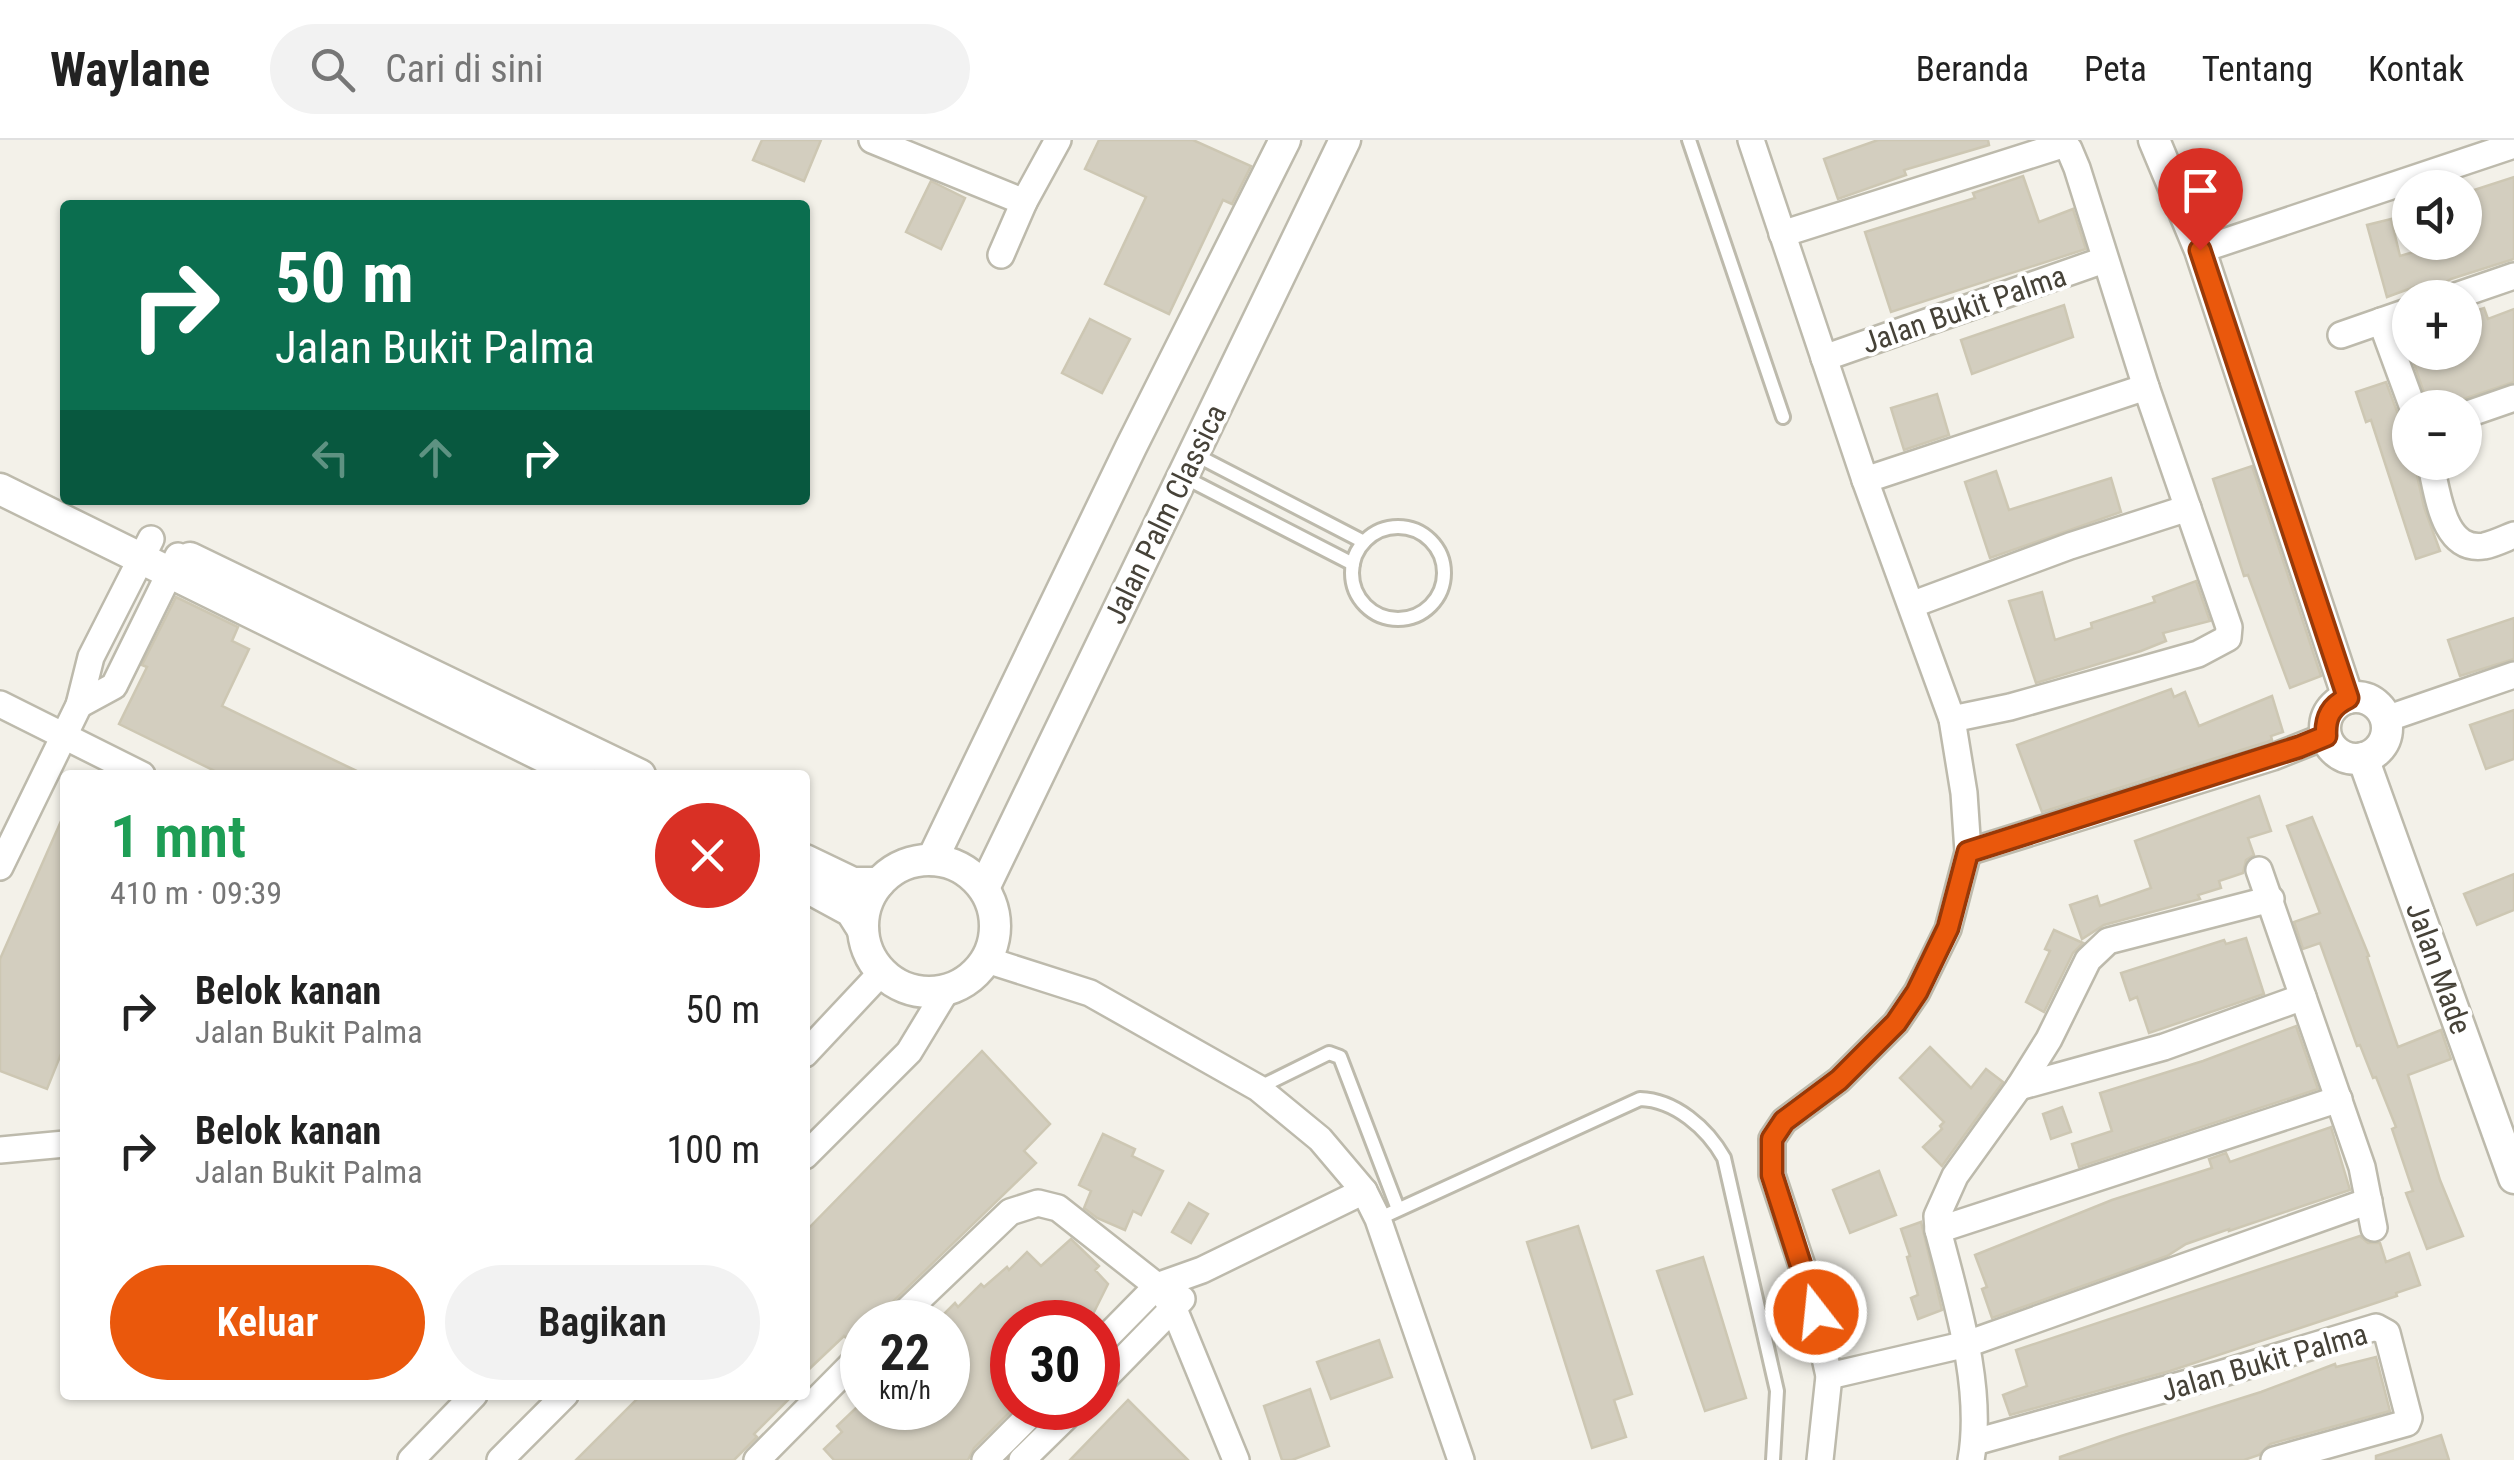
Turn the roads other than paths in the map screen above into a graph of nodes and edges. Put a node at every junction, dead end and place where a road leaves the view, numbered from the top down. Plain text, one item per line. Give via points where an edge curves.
1 (1058, 140) edge
2 (1285, 140) edge
3 (1345, 140) edge
4 (1689, 140) edge
5 (1751, 140) edge
6 (2154, 140) edge
7 (878, 141) edge
8 (2514, 146) edge
9 (1024, 202) junction
10 (1782, 234) junction
11 (2200, 250) junction
12 (1002, 255) dead end
13 (2104, 260) junction
14 (2514, 276) edge
15 (2482, 287) edge
16 (2392, 317) edge
17 (2381, 320) junction
18 (2341, 335) dead end
19 (1824, 358) junction
20 (2146, 387) junction
21 (2406, 390) edge
22 (2514, 398) edge
23 (2482, 410) edge
24 (1783, 418) dead end
25 (1188, 465) junction
26 (0, 466) edge
27 (1865, 480) junction
28 (2435, 480) edge
29 (1247, 482) junction
30 (0, 489) edge
31 (60, 496) edge
32 (1235, 504) junction
33 (77, 505) edge
34 (2188, 508) junction
35 (2514, 535) edge
36 (1364, 542) junction
37 (146, 548) junction
38 (174, 562) junction
39 (1353, 564) junction
40 (1911, 605) junction
41 (2514, 675) edge
42 (2348, 698) junction
43 (0, 704) edge
44 (78, 705) junction
45 (2386, 718) junction
46 (1952, 720) junction
47 (63, 736) junction
48 (2326, 736) junction
49 (2363, 758) junction
50 (132, 770) edge
51 (572, 770) edge
52 (629, 770) edge
53 (1968, 852) junction
54 (932, 860) junction
55 (810, 862) edge
56 (0, 866) edge
57 (2259, 870) dead end
58 (879, 883) junction
59 (984, 888) junction
60 (810, 889) edge
61 (2272, 899) junction
62 (864, 930) junction
63 (987, 960) junction
64 (881, 973) junction
65 (946, 992) junction
66 (2303, 997) junction
67 (810, 1049) edge
68 (2020, 1087) junction
69 (1258, 1088) junction
70 (2339, 1099) junction
71 (60, 1144) edge
72 (0, 1150) edge
73 (810, 1151) edge
74 (2514, 1178) edge
75 (1364, 1191) junction
76 (2369, 1201) junction
77 (1388, 1214) junction
78 (2374, 1228) dead end
79 (1938, 1230) junction
80 (1202, 1270) junction
81 (1157, 1286) junction
82 (917, 1300) edge
83 (1174, 1309) junction
84 (1120, 1324) edge
85 (1967, 1344) junction
86 (1120, 1363) edge
87 (840, 1376) edge
88 (1829, 1376) junction
89 (469, 1400) edge
90 (560, 1400) edge
91 (1015, 1430) edge
92 (1053, 1430) edge
93 (1973, 1451) edge
94 (411, 1460) edge
95 (500, 1460) edge
96 (757, 1460) edge
97 (985, 1460) edge
98 (1022, 1460) edge
99 (1236, 1460) edge
100 (1461, 1460) edge
101 (1773, 1460) edge
102 (1820, 1460) edge
103 (2274, 1460) edge

1 - 9 street
2 - 54 street, Jalan Palm Classica
3 - 25 street, Jalan Palm Classica
4 - 24 lane
5 - 10 street, Jalan Bukit Palma
6 - 11 street
7 - 9 street
8 - 11 street
9 - 12 street
10 - 13 street, Jalan Bukit Palma via 2062,145 2077,168
10 - 19 street, Jalan Bukit Palma
11 - 42 street
13 - 19 street, Jalan Bukit Palma
13 - 20 street, Jalan Bukit Palma
14 - 15 street
16 - 17 street
17 - 18 street
17 - 21 street
19 - 27 street, Jalan Bukit Palma
20 - 27 street
20 - 34 street, Jalan Bukit Palma
22 - 23 street
25 - 29 lane
25 - 32 lane
25 - 59 street, Jalan Palm Classica
26 - 31 street
27 - 40 street, Jalan Bukit Palma
28 - 35 street via 2450,532 2461,544 2482,546
29 - 32 lane
29 - 36 lane
30 - 37 street
32 - 39 lane
33 - 37 street
34 - 40 street
34 - 46 street, Jalan Bukit Palma via 2230,626 2228,638 2198,654
36 - 39 lane
36 - 39 lane via 1401,526 1421,532 1440,555 1443,586 1417,616 1387,617 1362,602
37 - 38 street
37 - 44 street via 91,657
38 - 44 street via 114,686
38 - 51 street
38 - 52 street
40 - 46 street, Jalan Bukit Palma
41 - 45 street
42 - 45 street via 2371,702
42 - 48 street via 2329,713
43 - 47 street
44 - 47 street
45 - 49 street via 2382,744
46 - 53 street, Jalan Bukit Palma
47 - 50 street
47 - 56 street
48 - 49 street via 2340,755
48 - 53 street
49 - 74 street, Jalan Made
53 - 88 street, Jalan Bukit Palma via 1948,928 1896,1023 1772,1139 1772,1175 1810,1290
54 - 58 street via 912,862
54 - 59 street via 970,873
55 - 58 street via 852,883
57 - 61 street
58 - 62 street via 868,900
59 - 63 street via 996,936
60 - 62 street via 851,911
61 - 66 street
61 - 68 street, Jalan Bukit Palma via 2108,941 2088,960
62 - 64 street
63 - 65 street via 970,980
63 - 69 street via 1090,993
64 - 65 street via 911,991
64 - 67 street
65 - 73 street via 909,1052
66 - 68 street via 2164,1047
66 - 70 street
68 - 79 street, Jalan Bukit Palma via 1954,1176
69 - 75 street via 1320,1139
69 - 77 lane via 1329,1053 1340,1057
70 - 76 street
70 - 79 street
71 - 72 street
75 - 77 street
75 - 80 street
76 - 78 street
76 - 85 street
77 - 100 street
77 - 101 lane via 1640,1099 1658,1100 1694,1123 1712,1136 1724,1158 1777,1391
79 - 85 street, Jalan Bukit Palma
80 - 81 street
80 - 83 street
81 - 82 street via 1058,1208 1038,1204 1010,1212
81 - 83 street
81 - 84 street
83 - 86 street
83 - 99 street
85 - 88 street
85 - 93 street, Jalan Bukit Palma
87 - 96 street
88 - 102 street, Jalan Bukit Palma
89 - 94 street
90 - 95 street
91 - 97 street
92 - 98 street
93 - 103 street, Jalan Bukit Palma via 2376,1327 2387,1334 2407,1423

